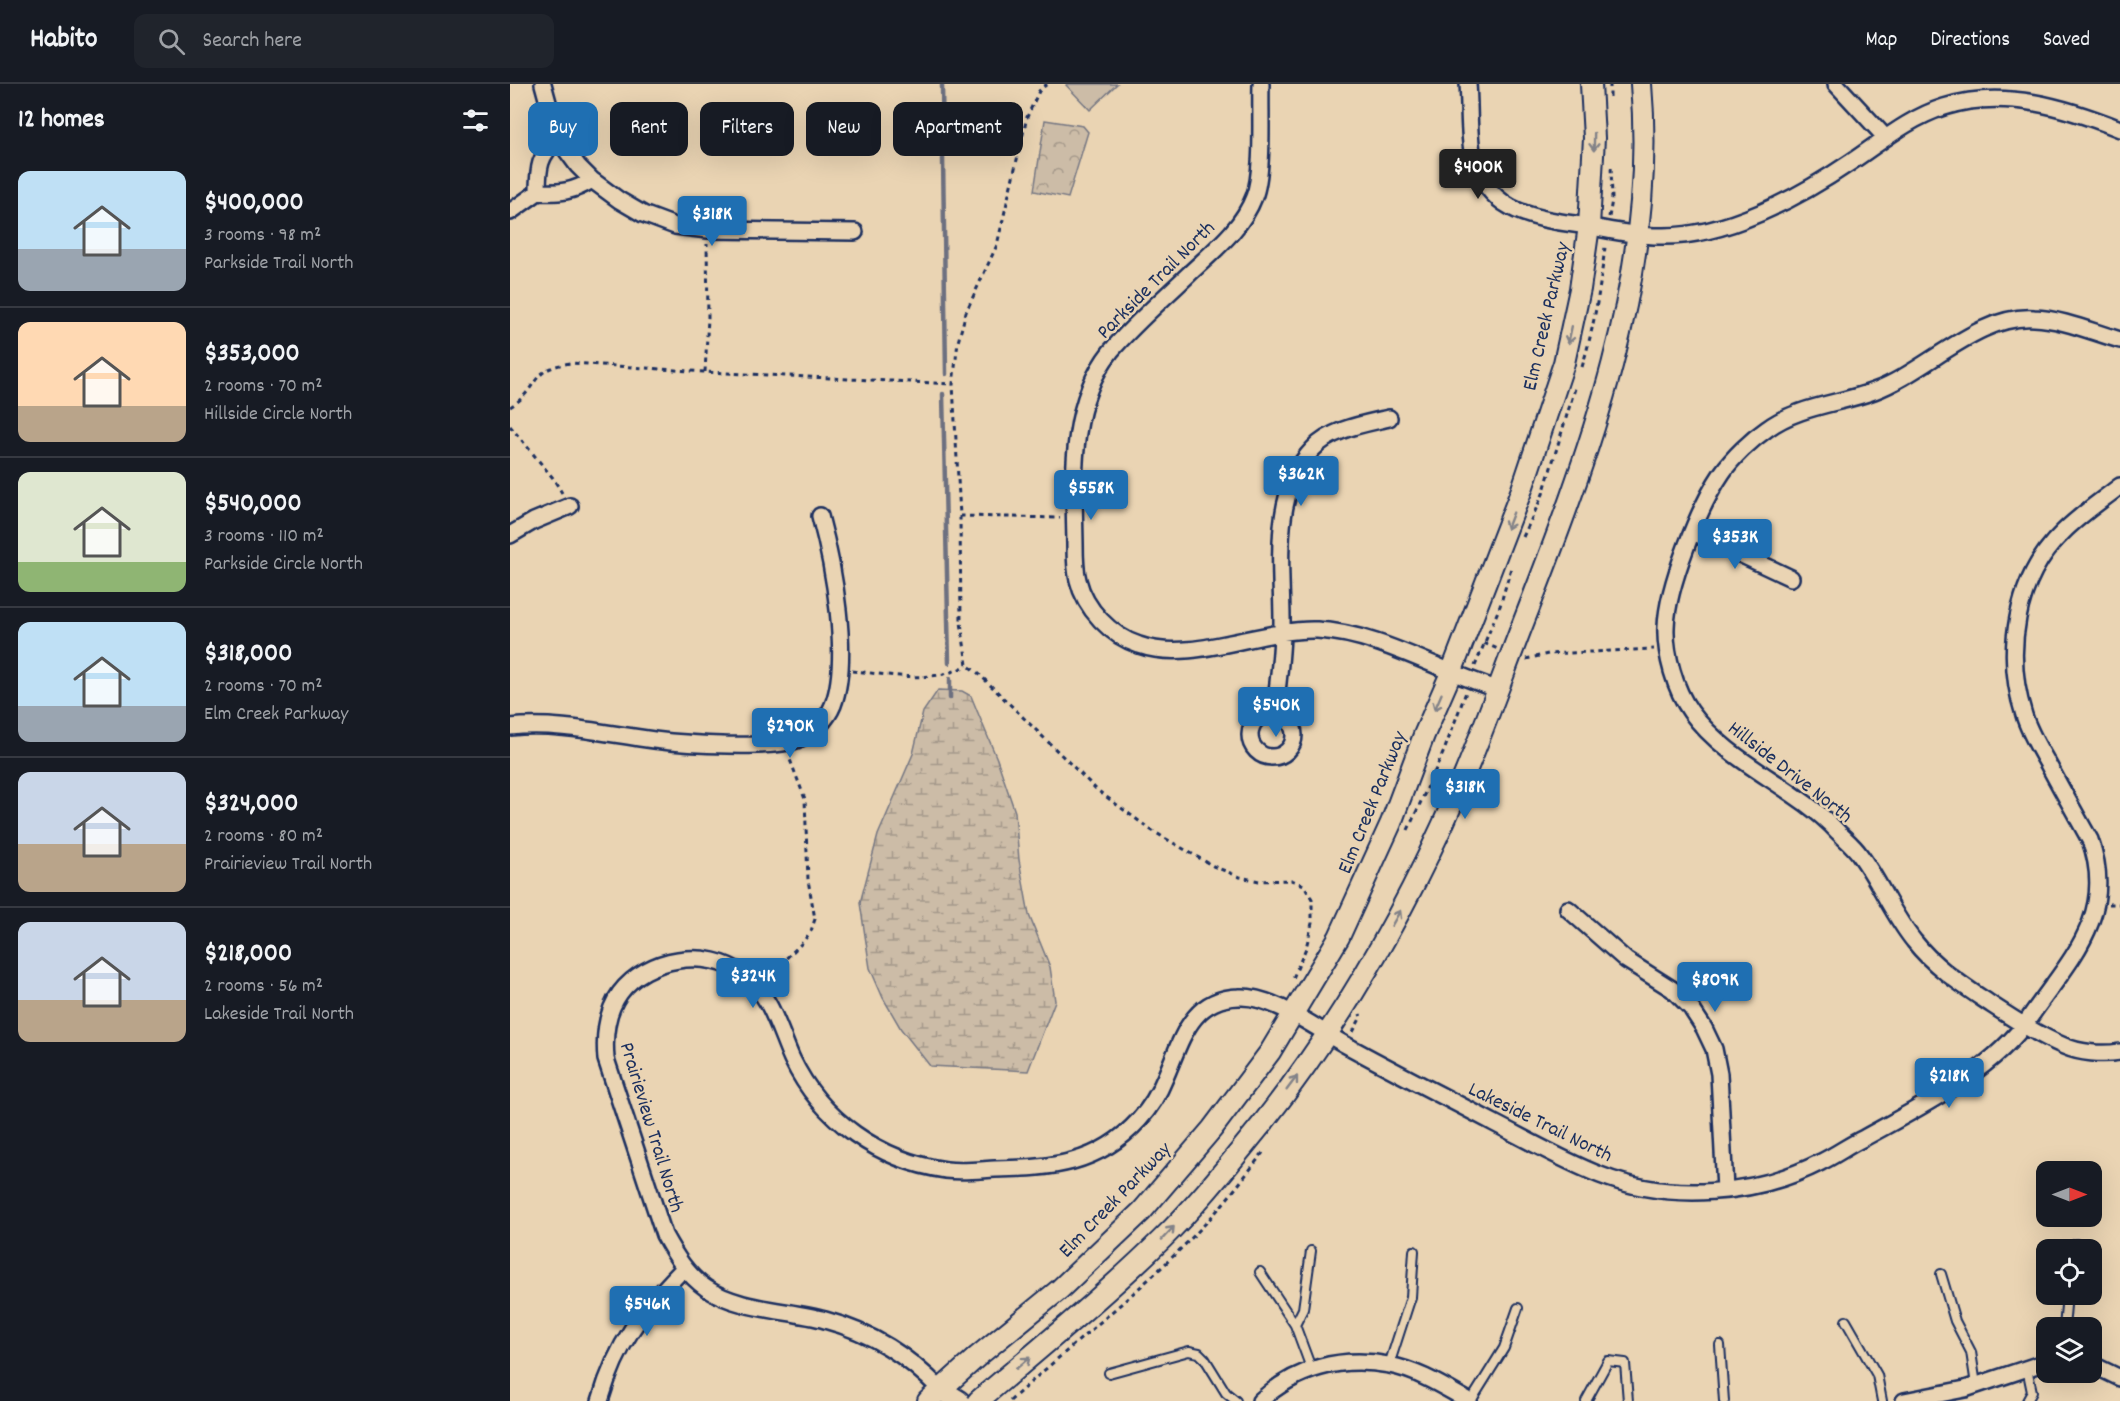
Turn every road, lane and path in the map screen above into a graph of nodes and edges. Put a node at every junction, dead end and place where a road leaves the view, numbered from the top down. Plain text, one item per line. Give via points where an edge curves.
1 (543, 84) edge
2 (1261, 84) edge
3 (1468, 84) edge
4 (1591, 84) edge
5 (1641, 84) edge
6 (1836, 84) edge
7 (548, 102) edge
8 (2120, 129) edge
9 (1885, 137) junction
10 (544, 156) edge
11 (571, 156) edge
12 (592, 180) junction
13 (538, 192) junction
14 (510, 212) edge
15 (1589, 226) junction
16 (708, 230) junction
17 (855, 232) dead end
18 (1638, 234) junction
19 (1585, 259) junction
20 (1633, 265) junction
21 (2120, 340) edge
22 (705, 372) junction
23 (953, 384) dead end
24 (510, 407) edge
25 (1389, 418) dead end
26 (510, 426) edge
27 (2120, 486) edge
28 (570, 506) joint
29 (820, 516) dead end
30 (960, 516) dead end
31 (1074, 518) junction
32 (1693, 532) junction
33 (510, 535) edge
34 (1791, 578) dead end
35 (1282, 632) junction
36 (1484, 642) dead end
37 (1668, 649) junction
38 (1511, 654) junction
39 (967, 665) dead end
40 (839, 670) junction
41 (1451, 673) junction
42 (1497, 689) junction
43 (1275, 713) dead end
44 (510, 727) edge
45 (784, 744) junction
46 (1568, 909) dead end
47 (757, 987) junction
48 (1292, 1015) junction
49 (2024, 1026) junction
50 (1328, 1034) junction
51 (2120, 1052) edge
52 (1725, 1190) junction
53 (1311, 1251) dead end
54 (1414, 1251) dead end
55 (684, 1268) junction
56 (1260, 1272) dead end
57 (1941, 1274) dead end
58 (1518, 1308) dead end
59 (1846, 1321) dead end
60 (1295, 1325) junction
61 (1720, 1345) dead end
62 (1389, 1365) junction
63 (2036, 1365) edge
64 (1311, 1368) junction
65 (2027, 1368) junction
66 (2102, 1369) edge
67 (1109, 1373) dead end
68 (2120, 1378) edge
69 (1977, 1385) junction
70 (938, 1397) edge
71 (600, 1401) edge
72 (959, 1401) edge
73 (978, 1401) edge
74 (1236, 1401) edge
75 (1260, 1401) edge
76 (1470, 1401) edge
77 (1586, 1401) edge
78 (1628, 1401) edge
79 (1724, 1401) edge
80 (1882, 1401) edge
81 (1904, 1401) edge
82 (2027, 1401) edge

1 - 7 street
2 - 31 street, Parkside Trail North via 1260,169 1255,195 1229,235 1131,330 1094,379 1077,438
3 - 15 street via 1473,155 1482,179 1498,200 1517,212 1544,221
4 -> 15 street, Elm Creek Parkway via 1594,138
5 - 18 street via 1643,161
6 - 9 street
8 - 9 street via 2052,106 1978,99 1944,107
9 - 18 street via 1812,186 1727,226 1660,236
10 - 13 street
11 - 12 street
12 - 13 street via 578,189
12 - 16 street via 643,214 675,226
13 - 14 street
15 - 18 street
15 - 19 street, Elm Creek Parkway
16 - 17 street
16 - 22 path
18 - 20 street
19 - 20 path
19 -> 41 street, Elm Creek Parkway via 1564,363 1522,489
20 - 38 street via 1602,406 1566,513
21 - 32 street, Hillside Drive North via 2032,317 1989,326 1886,387 1796,414 1768,428 1723,471
22 - 23 path
22 - 24 path via 554,365 539,375 521,400
25 - 35 street via 1354,426 1313,448 1292,483 1281,531
26 - 28 path via 553,478
27 - 49 street, Lakeside Trail North via 2061,533 2041,559 2026,588 2017,620 2016,685 2024,717 2090,840 2099,886 2098,903 2085,936
28 - 33 street
29 - 40 street via 838,607
30 - 31 path
31 - 35 street, Parkside Trail North via 1078,583 1100,620 1118,637 1159,651
32 - 34 street
32 - 37 street, Hillside Drive North via 1670,595 1665,628
35 - 41 street, Parkside Trail North via 1316,630 1351,635
35 - 43 street
36 - 38 path
37 - 38 path via 1548,654 1529,659
37 - 49 street, Hillside Drive North via 1688,708 1706,731 1833,826 1860,855 1895,916 1932,963
38 - 42 street
39 - 40 path via 944,674 924,676
40 - 45 street via 833,705 824,720 800,739
41 - 42 street, Parkside Trail North
41 -> 48 street, Elm Creek Parkway via 1392,823 1339,937
50 -> 42 street via 1409,895 1456,794
44 - 45 street via 580,729 656,741
45 - 47 path via 805,799 808,880 814,919 803,942
46 - 52 street via 1626,960 1672,989 1704,1028 1719,1074
47 - 48 street, Prairieview Trail North via 769,1004 802,1078 832,1116 882,1151 909,1162 952,1171 1043,1168 1071,1162 1108,1146 1140,1119 1153,1101 1191,1020 1206,1007 1224,999 1251,997
47 - 55 street, Prairieview Trail North via 746,976 718,962 699,958 662,964 630,982 617,996 607,1023 606,1059 664,1235
48 - 50 street, Lakeside Trail North
48 - 70 street, Elm Creek Parkway via 1270,1052 1212,1129 1142,1211 1060,1289 978,1356
49 - 51 street, Hillside Drive North via 2066,1047 2090,1053
49 - 52 street, Lakeside Trail North via 1988,1061 1952,1088 1820,1163 1759,1184
50 - 52 street, Lakeside Trail North via 1561,1158 1604,1176 1642,1187 1686,1192
73 -> 50 street via 1165,1236 1263,1123
53 - 60 lane via 1303,1309
54 - 62 lane via 1411,1297
55 - 70 street, Prairieview Trail North via 706,1288 725,1298 856,1330 914,1362
55 - 71 street via 649,1304 624,1340
56 - 60 lane
57 - 69 lane via 1955,1322 1971,1352
58 - 76 lane via 1504,1348
59 - 80 lane via 1877,1376
60 - 64 lane
61 - 79 lane
62 - 64 street via 1341,1363
62 - 76 street via 1442,1385
63 - 65 street
64 - 75 street
65 - 69 street
65 - 82 lane via 2032,1392
66 - 68 street
67 - 74 lane via 1198,1353
69 - 81 street
70 - 72 street
77 - 78 lane via 1608,1360 1625,1363

